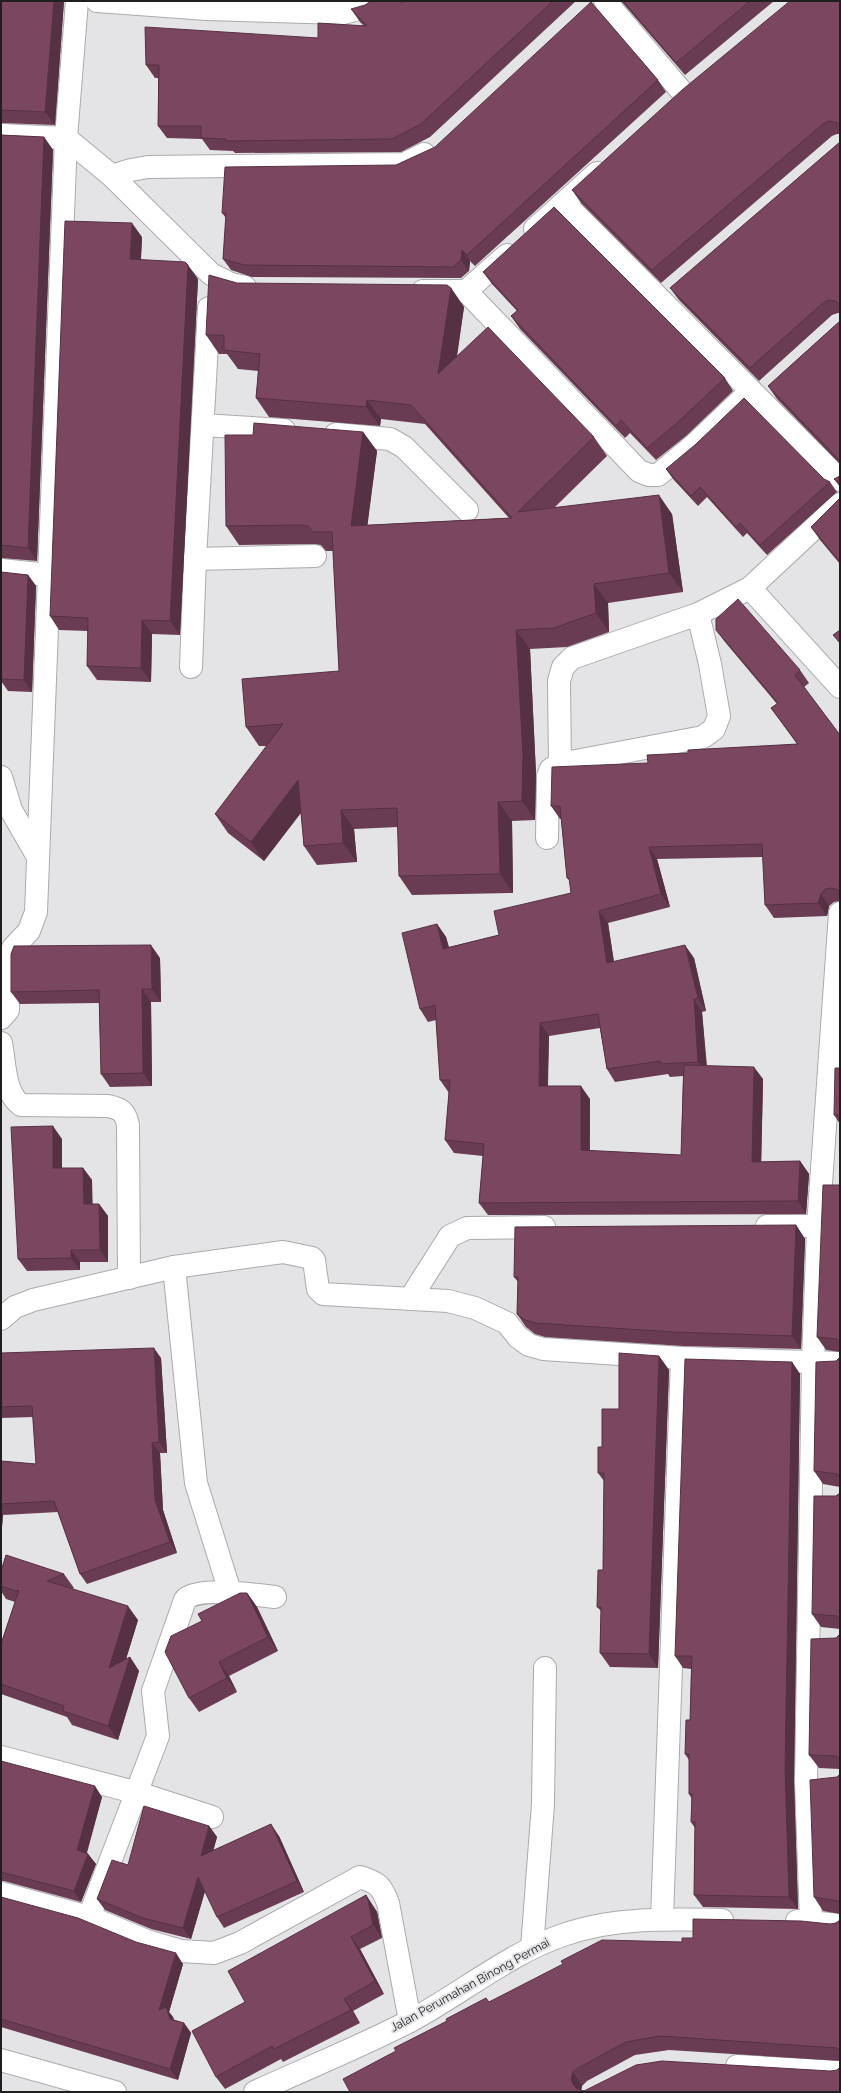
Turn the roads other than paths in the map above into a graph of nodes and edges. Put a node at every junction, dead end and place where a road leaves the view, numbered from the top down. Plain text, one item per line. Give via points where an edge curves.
1 (77, 1) edge
2 (97, 1) edge
3 (376, 1) edge
4 (596, 3) edge
5 (666, 108) edge
6 (1, 136) edge
7 (66, 138) junction
8 (443, 142) edge
9 (609, 161) edge
10 (112, 176) junction
11 (564, 203) junction
12 (211, 274) junction
13 (264, 289) edge
14 (404, 290) edge
15 (466, 291) junction
16 (776, 383) edge
17 (755, 394) junction
18 (203, 425) junction
19 (840, 480) edge
20 (840, 504) edge
21 (467, 510) dead end
22 (315, 556) dead end
23 (195, 559) junction
24 (1, 570) edge
25 (49, 575) junction
26 (750, 588) junction
27 (698, 614) junction
28 (192, 667) dead end
29 (840, 687) edge
30 (560, 764) junction
31 (1, 777) edge
32 (547, 838) dead end
33 (38, 857) junction
34 (840, 913) edge
35 (1, 1018) edge
36 (1, 1043) edge
37 (746, 1226) edge
38 (818, 1226) junction
39 (562, 1227) edge
40 (174, 1267) junction
41 (129, 1278) junction
42 (410, 1299) junction
43 (1, 1319) edge
44 (682, 1358) junction
45 (813, 1362) junction
46 (840, 1363) edge
47 (811, 1496) junction
48 (833, 1497) edge
49 (230, 1592) junction
50 (275, 1597) dead end
51 (808, 1639) junction
52 (832, 1640) edge
53 (545, 1668) dead end
54 (1, 1757) edge
55 (138, 1793) junction
56 (212, 1817) dead end
57 (1, 1893) edge
58 (89, 1917) junction
59 (662, 1919) junction
60 (741, 1920) edge
61 (780, 1921) edge
62 (812, 1922) junction
63 (840, 1925) edge
64 (532, 1948) junction
65 (410, 2021) junction
66 (1, 2060) edge
67 (720, 2066) edge
68 (840, 2072) edge
69 (115, 2092) edge
70 (256, 2092) edge

1 - 7 street
2 - 3 street via 208,9 343,13 370,6
4 - 5 street via 690,88
6 - 7 street
7 - 10 street
7 - 25 street
8 - 10 street via 404,164 148,168
9 - 11 street
10 - 12 street
11 - 15 street
11 - 17 street via 667,294
12 - 13 street via 231,284 250,289
12 - 18 street
14 - 15 street
15 - 17 street via 639,470 649,475 658,475
16 - 17 street
17 - 19 street
18 - 21 street via 390,439 404,447
18 - 23 street
20 - 26 street
22 - 23 street
23 - 28 street
24 - 25 street
25 - 33 street
26 - 27 street
26 - 29 street
27 - 30 street via 572,658 563,666 559,682
27 - 30 street via 719,716 714,729 703,737
30 - 32 street via 551,769 548,776
31 - 33 street via 11,810
33 - 35 street via 36,912 29,931 13,948 7,964 8,1010
34 - 38 street
36 - 41 street via 10,1091 15,1101 21,1105 108,1106 120,1109 126,1114
37 - 38 street
38 - 45 street
39 - 42 street via 467,1228 450,1236
40 - 41 street
40 - 42 street via 290,1252 314,1260 318,1289 323,1294
40 - 49 street via 196,1483
41 - 43 street via 33,1300 15,1307
42 - 44 street via 448,1301 475,1308 507,1323 518,1337 529,1345 543,1349
44 - 45 street
44 - 59 street
45 - 46 street
45 - 47 street
47 - 48 street
47 - 51 street
49 - 50 street
49 - 55 street via 192,1594 185,1600 153,1691 158,1736
51 - 52 street
51 - 62 street via 816,1780
53 - 64 street via 543,1804
54 - 55 street
55 - 56 street
55 - 58 street
57 - 58 street
58 - 65 street via 148,1941 181,1951 214,1953 240,1943 360,1877 376,1882 388,1902
59 - 60 street, Jalan Perumahan Binong Permai
59 - 64 street, Jalan Perumahan Binong Permai via 600,1925 564,1935
61 - 62 street
62 - 63 street
64 - 65 street, Jalan Perumahan Binong Permai
65 - 70 street, Jalan Perumahan Binong Permai
66 - 69 street
67 - 68 street

